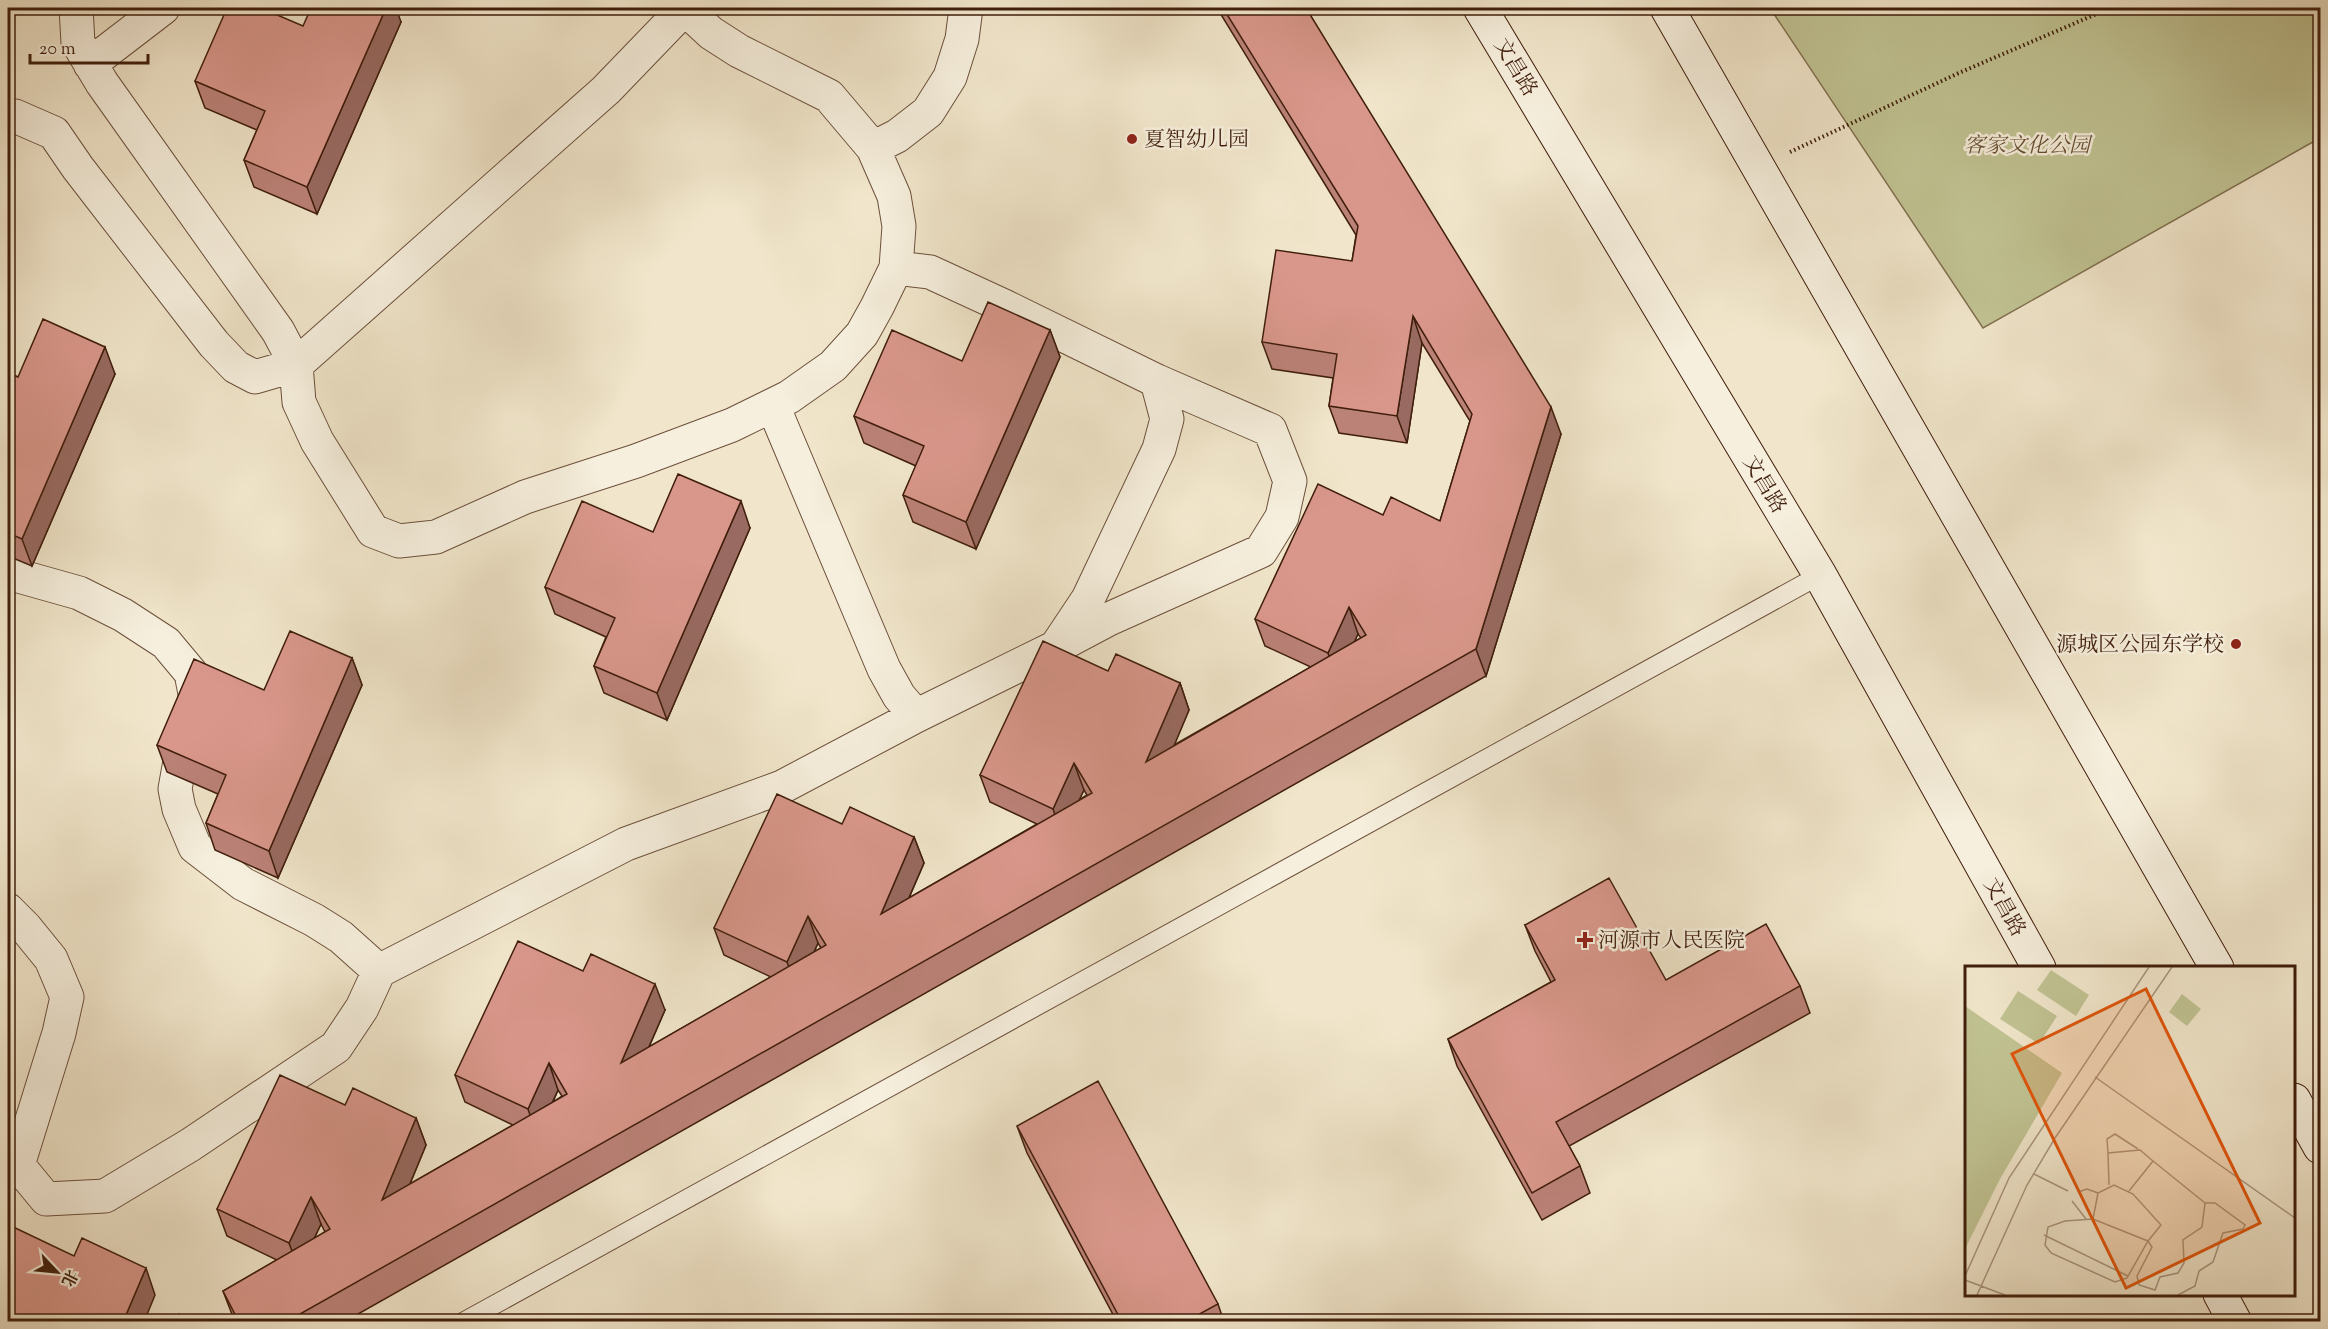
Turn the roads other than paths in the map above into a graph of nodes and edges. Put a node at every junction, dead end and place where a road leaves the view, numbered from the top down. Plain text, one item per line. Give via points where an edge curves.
1 (76, 8) edge
2 (163, 8) edge
3 (684, 8) edge
4 (966, 8) edge
5 (1480, 8) edge
6 (1667, 8) edge
7 (90, 64) junction
8 (8, 116) edge
9 (873, 148) junction
10 (896, 268) junction
11 (296, 365) junction
12 (1157, 381) junction
13 (773, 406) junction
14 (8, 573) edge
15 (1820, 575) junction
16 (1056, 647) junction
17 (916, 716) junction
18 (8, 910) edge
19 (2037, 966) edge
20 (2216, 966) edge
21 (379, 971) junction
22 (2295, 1102) edge
23 (2320, 1147) edge
24 (2221, 1296) edge
25 (463, 1322) edge
26 (2235, 1322) edge

1 - 7 street via 78,43
2 - 7 street
3 - 9 street via 711,33 739,51 829,96
3 - 11 street via 606,90
4 - 9 street via 962,39 950,77 928,112 897,136
5 - 15 street, 文昌路
6 - 20 street
7 - 11 street via 278,331
8 - 11 street via 54,133 214,344 236,367 255,377
9 - 10 street via 894,196 899,226
10 - 12 street via 930,272
10 - 13 street via 862,334 833,366
11 - 13 street via 299,402 317,441 373,531 399,541 436,537 525,497 657,453
12 - 16 street via 1167,419 1159,449 1088,598
12 - 16 street via 1270,430 1290,481 1282,517 1261,551
13 - 17 street via 884,669
14 - 21 street via 79,593 123,615 165,643 191,672 199,714 180,761 175,789 195,847 243,884 341,937
15 - 19 street, 文昌路
15 - 25 lane
16 - 17 street
17 - 21 street via 782,787 626,844
18 - 21 street via 51,959 67,997 18,1165 46,1199 105,1196 190,1145 336,1047 362,1008
22 - 23 street
24 - 26 street

